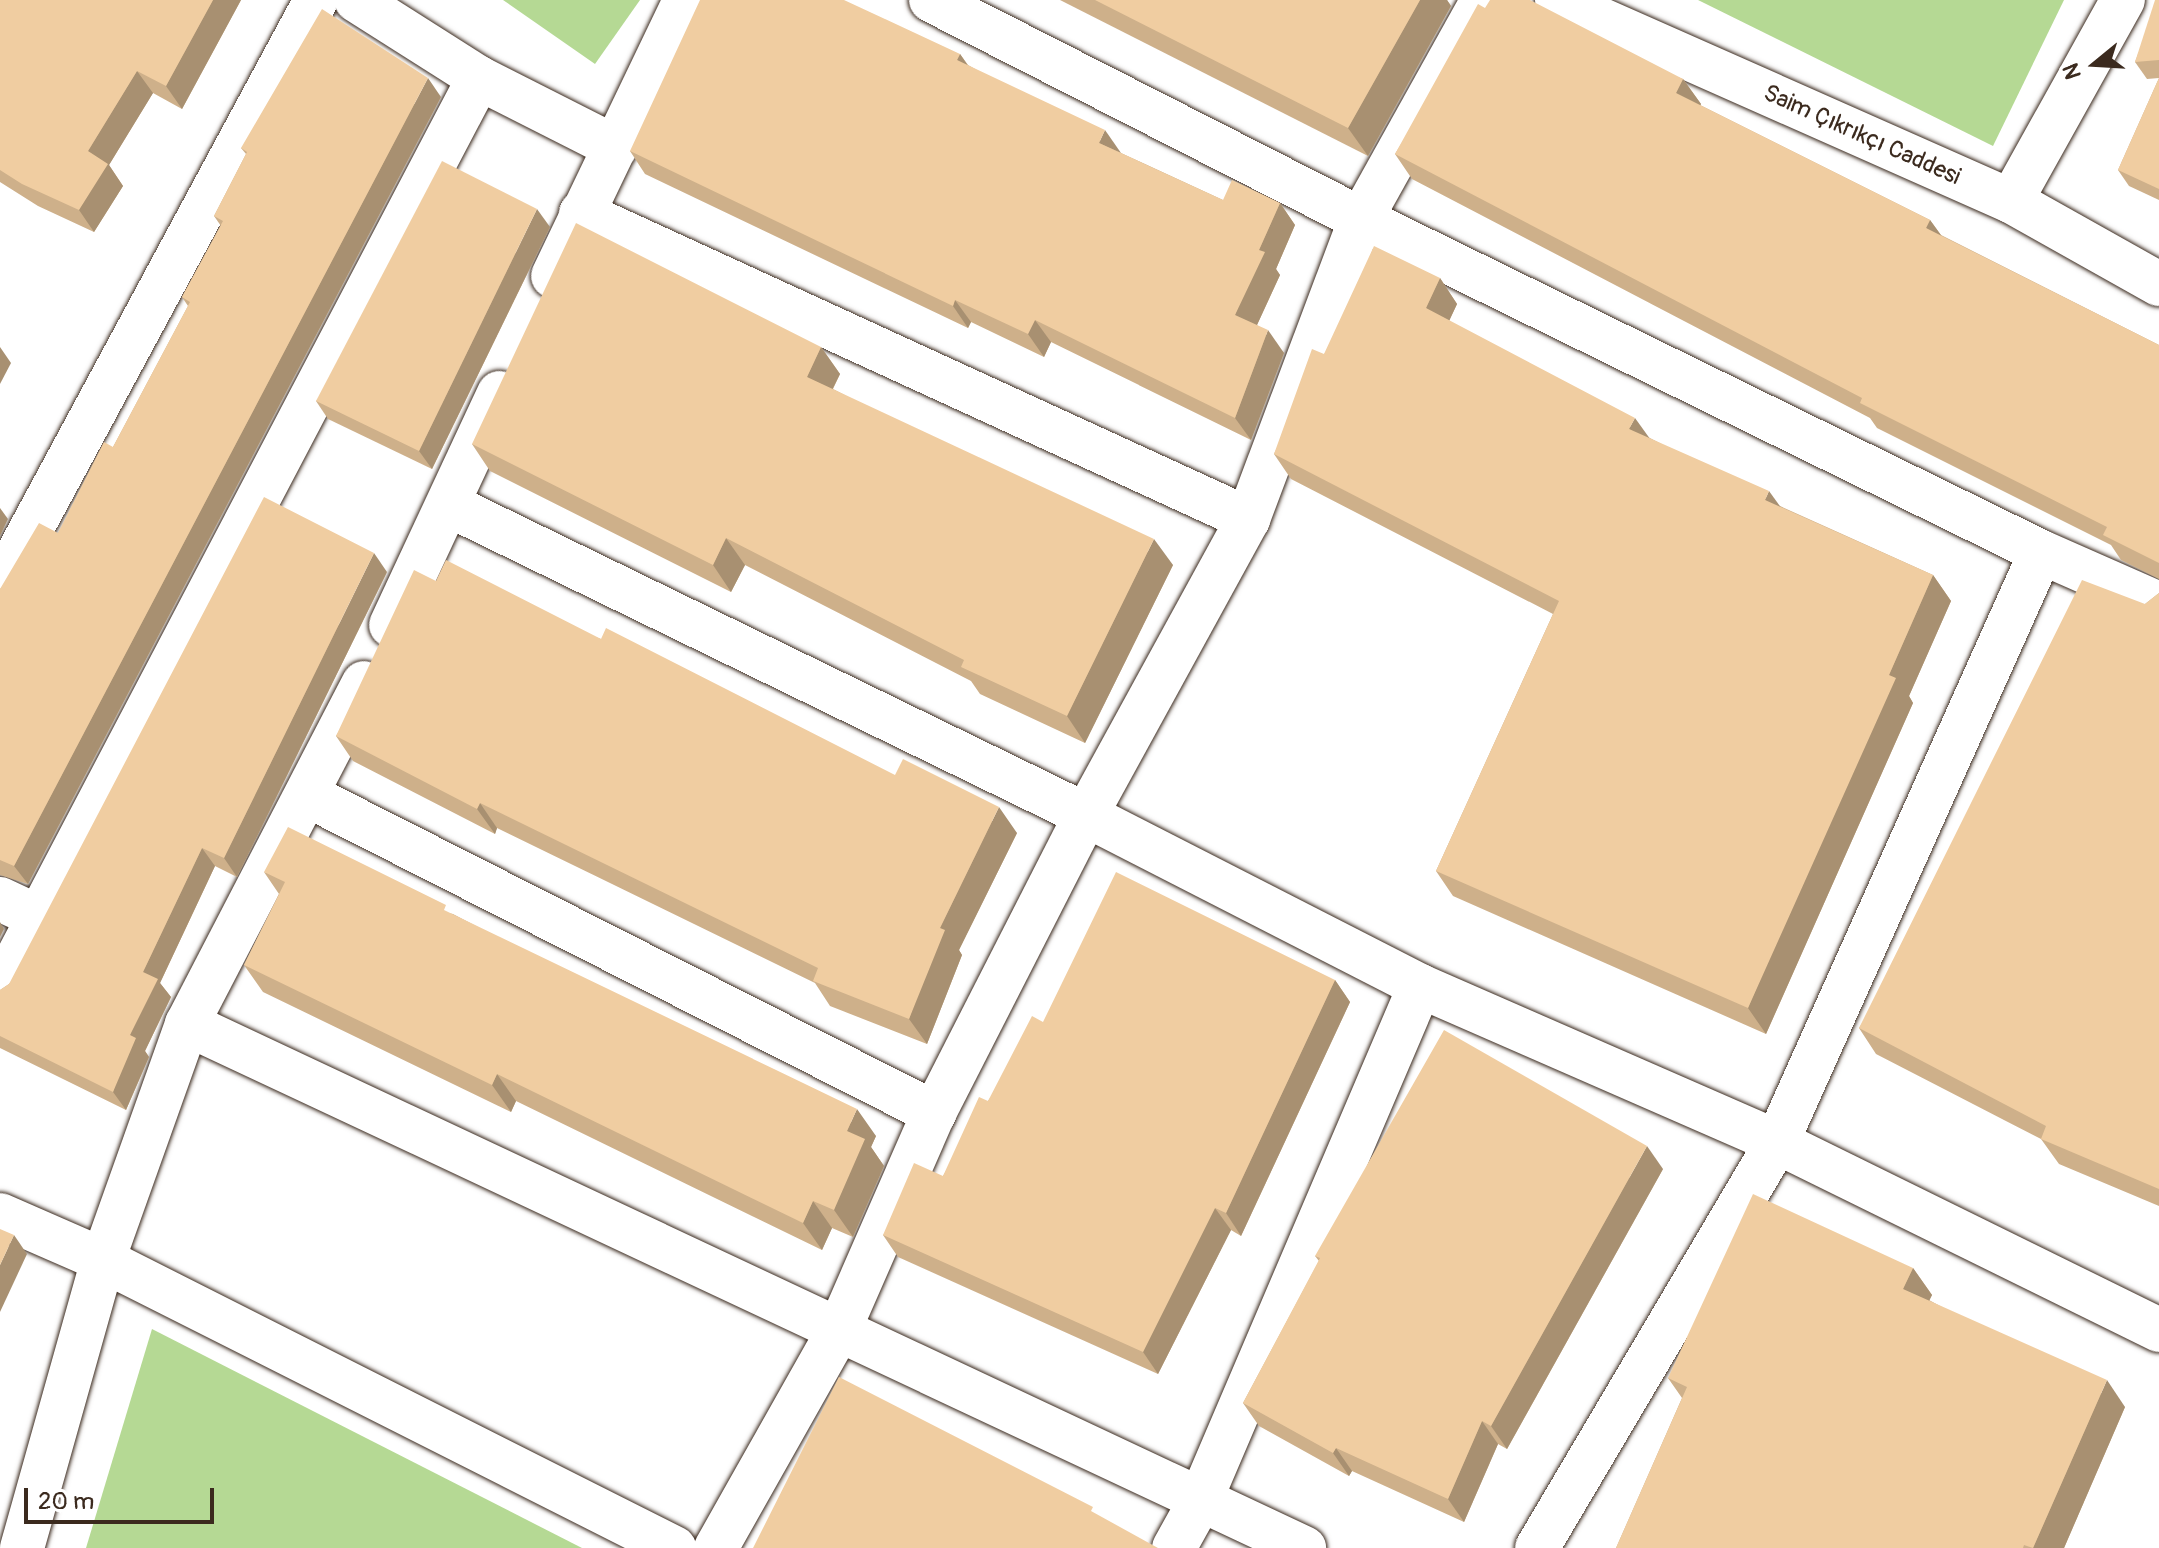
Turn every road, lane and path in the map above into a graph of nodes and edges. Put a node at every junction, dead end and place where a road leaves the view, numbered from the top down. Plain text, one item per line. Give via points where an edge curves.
1 (316, 0) edge
2 (356, 0) edge
3 (685, 0) edge
4 (931, 0) edge
5 (1483, 0) edge
6 (1557, 0) edge
7 (2123, 0) edge
8 (479, 78) junction
9 (615, 147) junction
10 (2011, 201) junction
11 (581, 213) junction
12 (1361, 219) junction
13 (2159, 284) edge
14 (537, 310) edge
15 (518, 352) edge
16 (449, 505) junction
17 (1248, 519) junction
18 (2041, 552) junction
19 (0, 587) edge
20 (2159, 604) edge
21 (309, 796) junction
22 (1086, 815) junction
23 (18, 908) edge
24 (1420, 986) junction
25 (0, 991) edge
26 (187, 1024) junction
27 (934, 1113) junction
28 (1777, 1142) junction
29 (0, 1215) edge
30 (103, 1260) junction
31 (839, 1330) junction
32 (2159, 1330) edge
33 (1200, 1501) junction
34 (22, 1548) edge
35 (674, 1548) edge
36 (716, 1548) edge
37 (1174, 1548) edge
38 (1304, 1548) edge
39 (1537, 1548) edge

1 - 19 street
2 - 8 street
3 - 9 street
4 - 12 street
5 - 12 street
6 - 10 street, Saim Çıkrıkçı Caddesi
7 - 10 street
8 - 9 street
8 - 23 street
9 - 11 street
10 - 13 street, Saim Çıkrıkçı Caddesi
11 - 14 street
11 - 17 street
12 - 17 street
12 - 18 street
15 - 16 street
16 - 21 street
16 - 22 street
17 - 22 street
18 - 20 street
18 - 28 street
21 - 26 street
21 - 27 street
22 - 24 street
22 - 27 street
23 - 25 street
24 - 28 street
24 - 33 street
26 - 30 street
26 - 31 street
27 - 31 street
28 - 32 street
28 - 39 street
29 - 30 street
30 - 34 street
30 - 35 street
31 - 33 street
31 - 36 street
33 - 37 street
33 - 38 street

